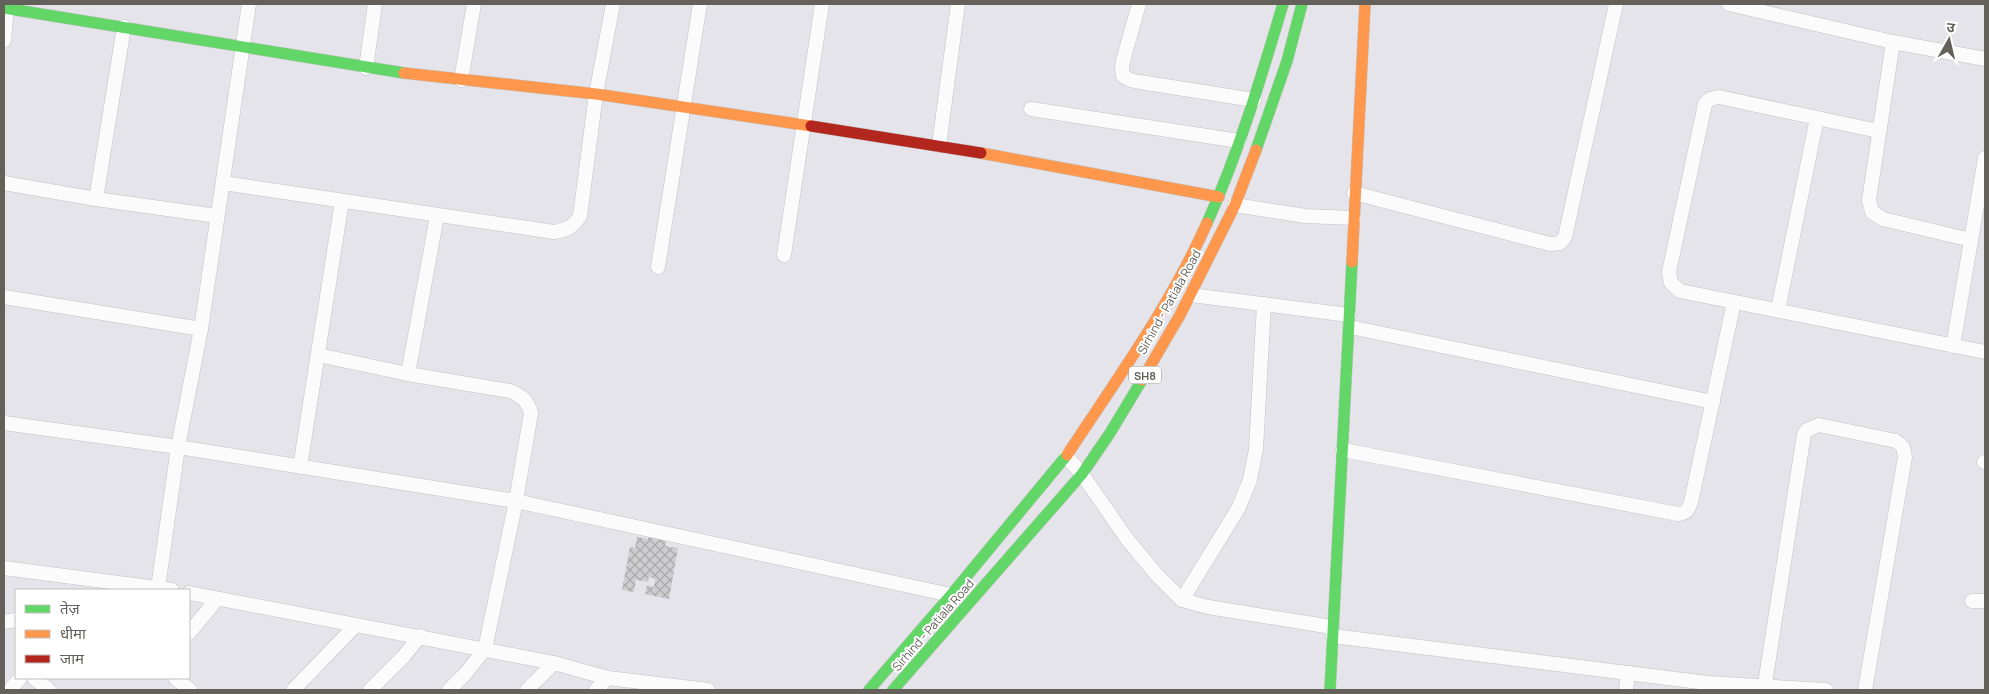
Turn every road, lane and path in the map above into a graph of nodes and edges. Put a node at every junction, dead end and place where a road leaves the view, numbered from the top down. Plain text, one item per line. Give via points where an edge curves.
1 (249, 4) edge
2 (376, 4) edge
3 (474, 4) edge
4 (613, 4) edge
5 (700, 4) edge
6 (822, 4) edge
7 (958, 4) edge
8 (1139, 4) edge
9 (1283, 4) edge
10 (1302, 4) edge
11 (1365, 4) edge
12 (1616, 4) edge
13 (1736, 4) edge
14 (6, 8) edge
15 (124, 27) junction
16 (4, 40) edge
17 (1894, 42) junction
18 (243, 47) junction
19 (1985, 59) edge
20 (366, 68) junction
21 (461, 80) junction
22 (596, 94) junction
23 (1254, 100) junction
24 (685, 106) junction
25 (1031, 109) dead end
26 (1817, 118) junction
27 (802, 125) junction
28 (1878, 131) junction
29 (1239, 141) junction
30 (939, 146) junction
31 (1985, 158) edge
32 (4, 183) edge
33 (223, 183) junction
34 (1354, 193) junction
35 (1219, 197) junction
36 (96, 199) junction
37 (342, 201) junction
38 (1235, 205) junction
39 (217, 216) junction
40 (437, 216) junction
41 (1354, 218) junction
42 (1971, 240) junction
43 (784, 255) dead end
44 (658, 267) dead end
45 (1191, 295) junction
46 (4, 297) edge
47 (1734, 302) junction
48 (1264, 304) junction
49 (1778, 310) junction
50 (1349, 321) junction
51 (201, 329) junction
52 (1953, 346) junction
53 (1985, 352) edge
54 (318, 355) junction
55 (408, 374) junction
56 (1713, 402) junction
57 (4, 423) edge
58 (178, 447) junction
59 (1343, 450) junction
60 (1066, 456) junction
61 (300, 467) junction
62 (1082, 474) junction
63 (516, 501) junction
64 (4, 568) edge
65 (110, 586) edge
66 (158, 588) junction
67 (165, 589) edge
68 (190, 593) edge
69 (951, 595) junction
70 (217, 599) junction
71 (1182, 600) junction
72 (355, 626) junction
73 (190, 632) edge
74 (1332, 632) junction
75 (420, 636) junction
76 (486, 649) junction
77 (554, 663) junction
78 (1628, 673) junction
79 (608, 678) junction
80 (19, 679) edge
81 (35, 679) edge
82 (176, 679) edge
83 (1765, 689) edge
84 (10, 690) edge
85 (49, 690) edge
86 (190, 690) edge
87 (293, 690) edge
88 (370, 690) edge
89 (449, 690) edge
90 (527, 690) edge
91 (596, 690) edge
92 (708, 690) edge
93 (869, 690) edge
94 (893, 690) edge
95 (1330, 690) edge
96 (1626, 690) edge
97 (1826, 690) edge
98 (1865, 690) edge

1 - 18 street
2 - 20 street
3 - 21 street
4 - 22 street
5 - 24 street
6 - 27 street
7 - 30 street
8 - 23 street via 1123,61 1123,76 1140,82
9 - 23 street
10 - 38 street, Sirhind - Patiala Road / SH8 via 1287,61
11 - 34 street
12 - 34 street via 1565,237 1560,243 1550,244
13 - 17 street
14 - 15 street
14 - 16 street
15 - 18 street
15 - 36 street
17 - 19 street
17 - 28 street
18 - 20 street
18 - 33 street
20 - 21 street
21 - 22 street
22 - 24 street
22 - 40 street via 580,216 574,226 554,232
23 - 29 street
24 - 27 street
24 - 44 street
25 - 29 street
26 - 28 street
26 - 47 street via 1719,97 1704,104 1669,272 1670,283 1680,291
26 - 49 street
27 - 30 street
27 - 43 street
28 - 42 street via 1869,200 1872,212 1883,219
29 - 35 street
30 - 35 street
31 - 42 street
32 - 36 street
33 - 37 street
33 - 39 street
34 - 41 street
35 - 60 street via 1189,262 1153,326
36 - 39 street
37 - 40 street
37 - 54 street
38 - 41 street via 1305,216
38 - 45 street, Sirhind - Patiala Road / SH8
39 - 51 street
40 - 55 street
41 - 50 street
42 - 52 street
45 - 48 street
45 - 62 street, Sirhind - Patiala Road / SH8 via 1110,433
46 - 51 street
47 - 49 street
47 - 56 street
48 - 50 street
48 - 71 street via 1256,449 1250,480 1239,506
49 - 52 street
50 - 56 street
50 - 59 street
51 - 58 street
52 - 53 street
54 - 55 street
54 - 61 street
55 - 63 street via 510,391 521,395 528,403 530,413
56 - 59 street via 1691,502 1684,513
57 - 58 street
58 - 61 street
58 - 66 street
59 - 74 street
60 - 62 street
60 - 69 street
61 - 63 street
62 - 71 street via 1127,539
62 - 94 street, Sirhind - Patiala Road / SH8
63 - 69 street
63 - 76 street
64 - 65 street
65 - 66 street
66 - 67 street
68 - 70 street
69 - 93 street
70 - 72 street
70 - 73 street
71 - 74 street
72 - 75 street
72 - 87 street
74 - 78 street
74 - 95 street
75 - 76 street
75 - 88 street
76 - 77 street
76 - 89 street
77 - 79 street
77 - 90 street
78 - 83 street
78 - 96 street
79 - 91 street
79 - 92 street
80 - 84 street
81 - 85 street
82 - 86 street
83 - 97 street
83 - 98 street via 1804,434 1819,426 1896,441 1903,447 1905,457

